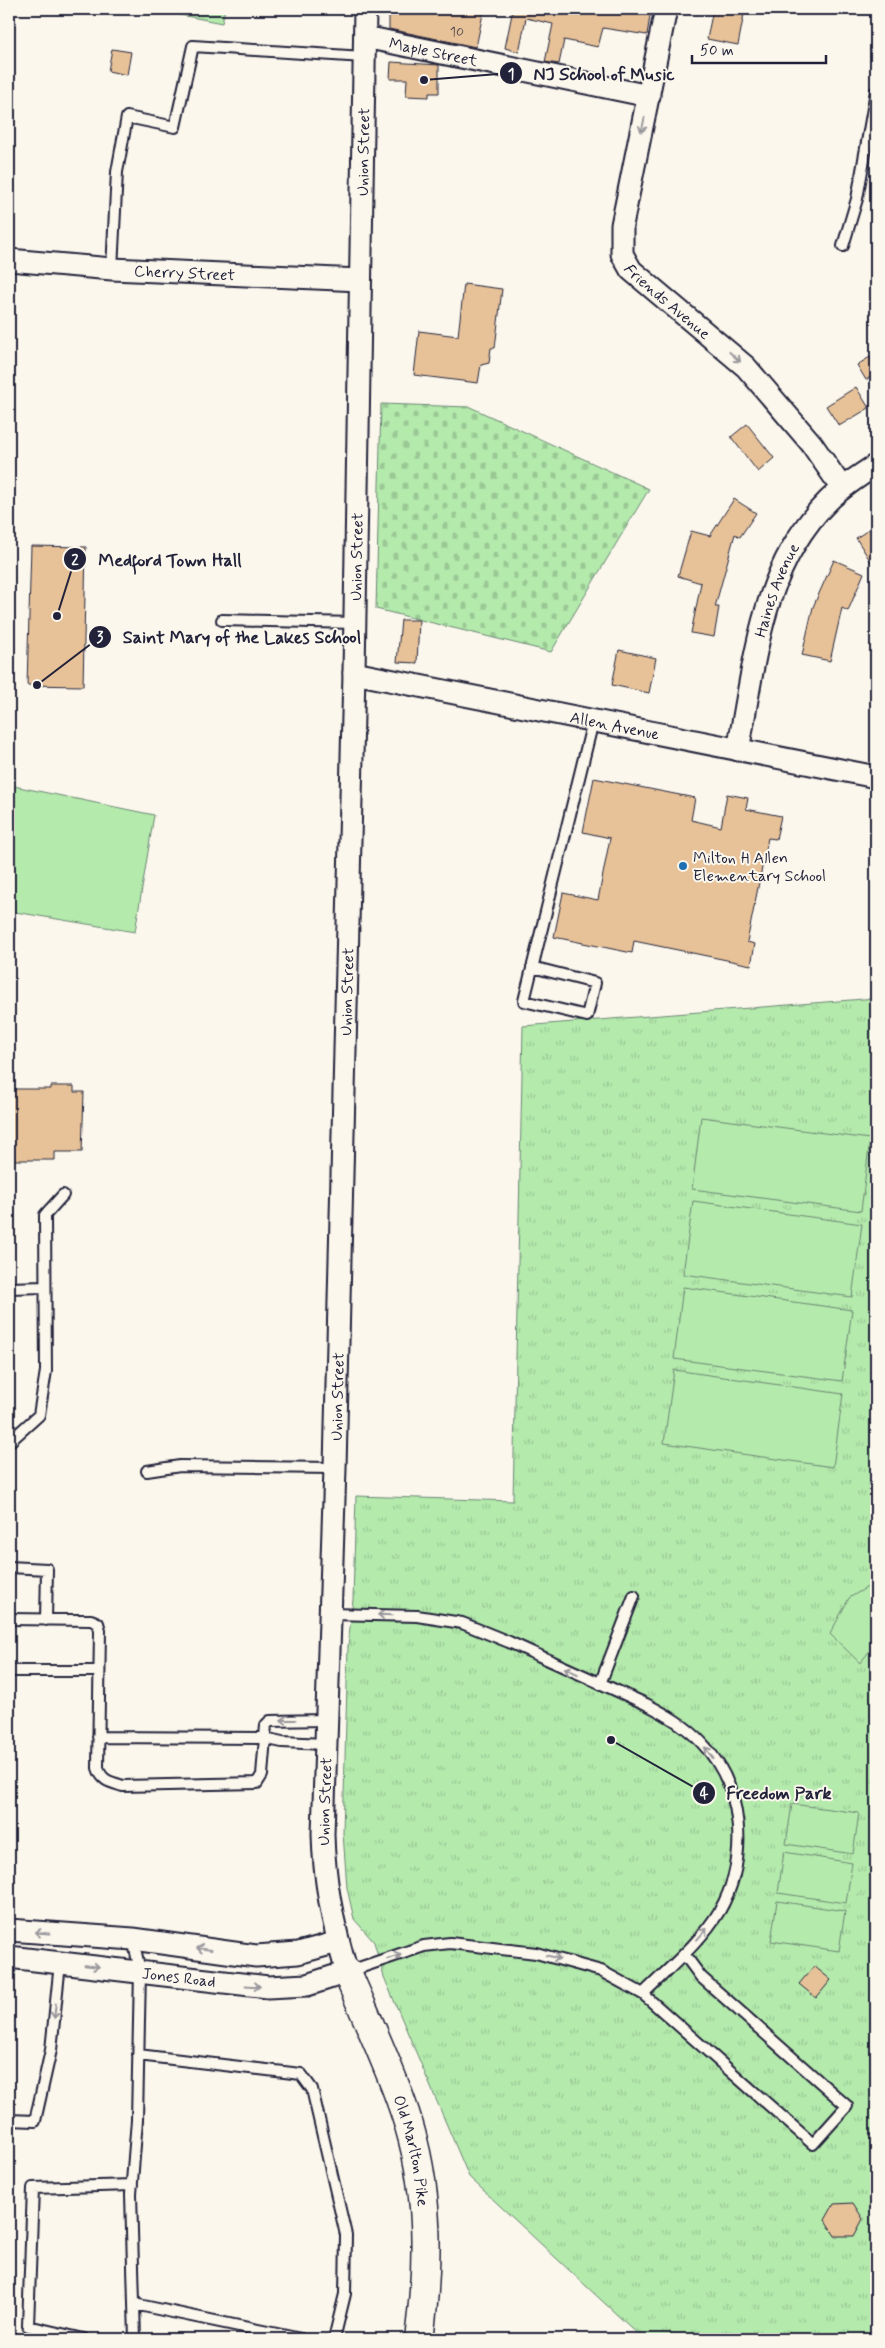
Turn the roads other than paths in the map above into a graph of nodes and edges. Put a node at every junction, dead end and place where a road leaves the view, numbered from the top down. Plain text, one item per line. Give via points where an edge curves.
1 (365, 9) edge
2 (666, 9) edge
3 (365, 47) junction
4 (876, 91) edge
5 (649, 96) junction
6 (843, 246) dead end
7 (9, 260) edge
8 (112, 269) junction
9 (360, 280) junction
10 (876, 465) edge
11 (842, 488) junction
12 (222, 620) dead end
13 (355, 623) junction
14 (354, 673) junction
15 (593, 721) junction
16 (738, 750) junction
17 (876, 777) edge
18 (532, 967) junction
19 (63, 1195) dead end
20 (44, 1287) junction
21 (9, 1288) edge
22 (9, 1442) edge
23 (335, 1468) junction
24 (147, 1471) dead end
25 (9, 1567) edge
26 (634, 1596) dead end
27 (330, 1614) junction
28 (9, 1619) edge
29 (46, 1620) junction
30 (9, 1671) edge
31 (99, 1671) junction
32 (600, 1684) junction
33 (326, 1720) junction
34 (98, 1737) junction
35 (264, 1738) junction
36 (325, 1744) junction
37 (9, 1930) edge
38 (132, 1939) junction
39 (338, 1942) junction
40 (684, 1954) junction
41 (9, 1957) edge
42 (60, 1963) junction
43 (140, 1971) junction
44 (347, 1972) junction
45 (643, 1994) junction
46 (138, 2055) junction
47 (9, 2120) edge
48 (132, 2185) junction
49 (134, 2304) junction
50 (84, 2339) edge
51 (135, 2339) edge
52 (300, 2339) edge
53 (334, 2339) edge
54 (419, 2339) edge

1 - 3 street, Union Street
2 - 5 street, Friends Avenue
3 - 5 street, Maple Street
3 - 8 lane via 193,46 175,127 127,118 117,172
3 - 9 street, Union Street
4 - 6 lane via 857,199
5 -> 11 street, Friends Avenue via 622,225 622,254 639,278 746,367 811,443
7 - 8 street, Cherry Street
8 - 9 street, Cherry Street
9 - 13 street, Union Street
10 - 11 street, Haines Avenue
11 - 16 street, Haines Avenue via 801,533 780,568 766,606
12 - 13 lane
13 - 14 street, Union Street
14 - 15 street, Allen Avenue
14 - 23 street, Union Street
15 - 16 street, Allen Avenue
15 - 18 lane
16 - 17 street, Allen Avenue
18 - 18 lane via 524,1001 587,1016 595,983
19 - 20 lane via 45,1215
20 - 21 lane
20 - 22 lane via 46,1371 39,1415
23 - 24 lane via 180,1466
23 - 27 street, Union Street
25 - 29 lane via 47,1569
26 - 32 lane
32 -> 27 lane via 510,1642 462,1624 417,1616
27 - 33 street, Union Street
28 - 29 lane
29 - 31 lane via 91,1620 98,1623
30 - 31 lane
31 - 34 lane
40 -> 32 lane via 719,1911 734,1876 740,1836 732,1795 714,1758 687,1730 646,1704
33 -> 35 lane via 270,1720
33 - 36 street, Union Street
34 - 35 lane
34 - 35 lane via 100,1777 123,1786 257,1783 262,1775
35 - 36 lane
36 - 39 street, Union Street via 324,1861
38 -> 37 street, Jones Road
39 -> 38 street, Jones Road via 298,1953 256,1956
38 - 43 lane
39 - 44 street, Union Street
40 - 45 lane
40 - 45 lane via 701,1977 847,2106 813,2144
41 - 42 street, Jones Road
42 -> 43 street, Jones Road
42 -> 47 lane via 51,2050 35,2121
43 -> 44 street, Jones Road via 244,1985 287,1987 307,1985
43 - 46 lane
44 -> 45 lane via 424,1946 450,1942 523,1951 589,1967
44 - 54 street, Old Marlton Pike via 406,2114 417,2161 426,2234 426,2276
46 - 48 lane
46 - 53 lane via 301,2074 312,2089 346,2235 345,2294
48 - 49 lane
48 - 50 lane via 34,2188 28,2326
49 - 51 lane
49 - 52 lane

